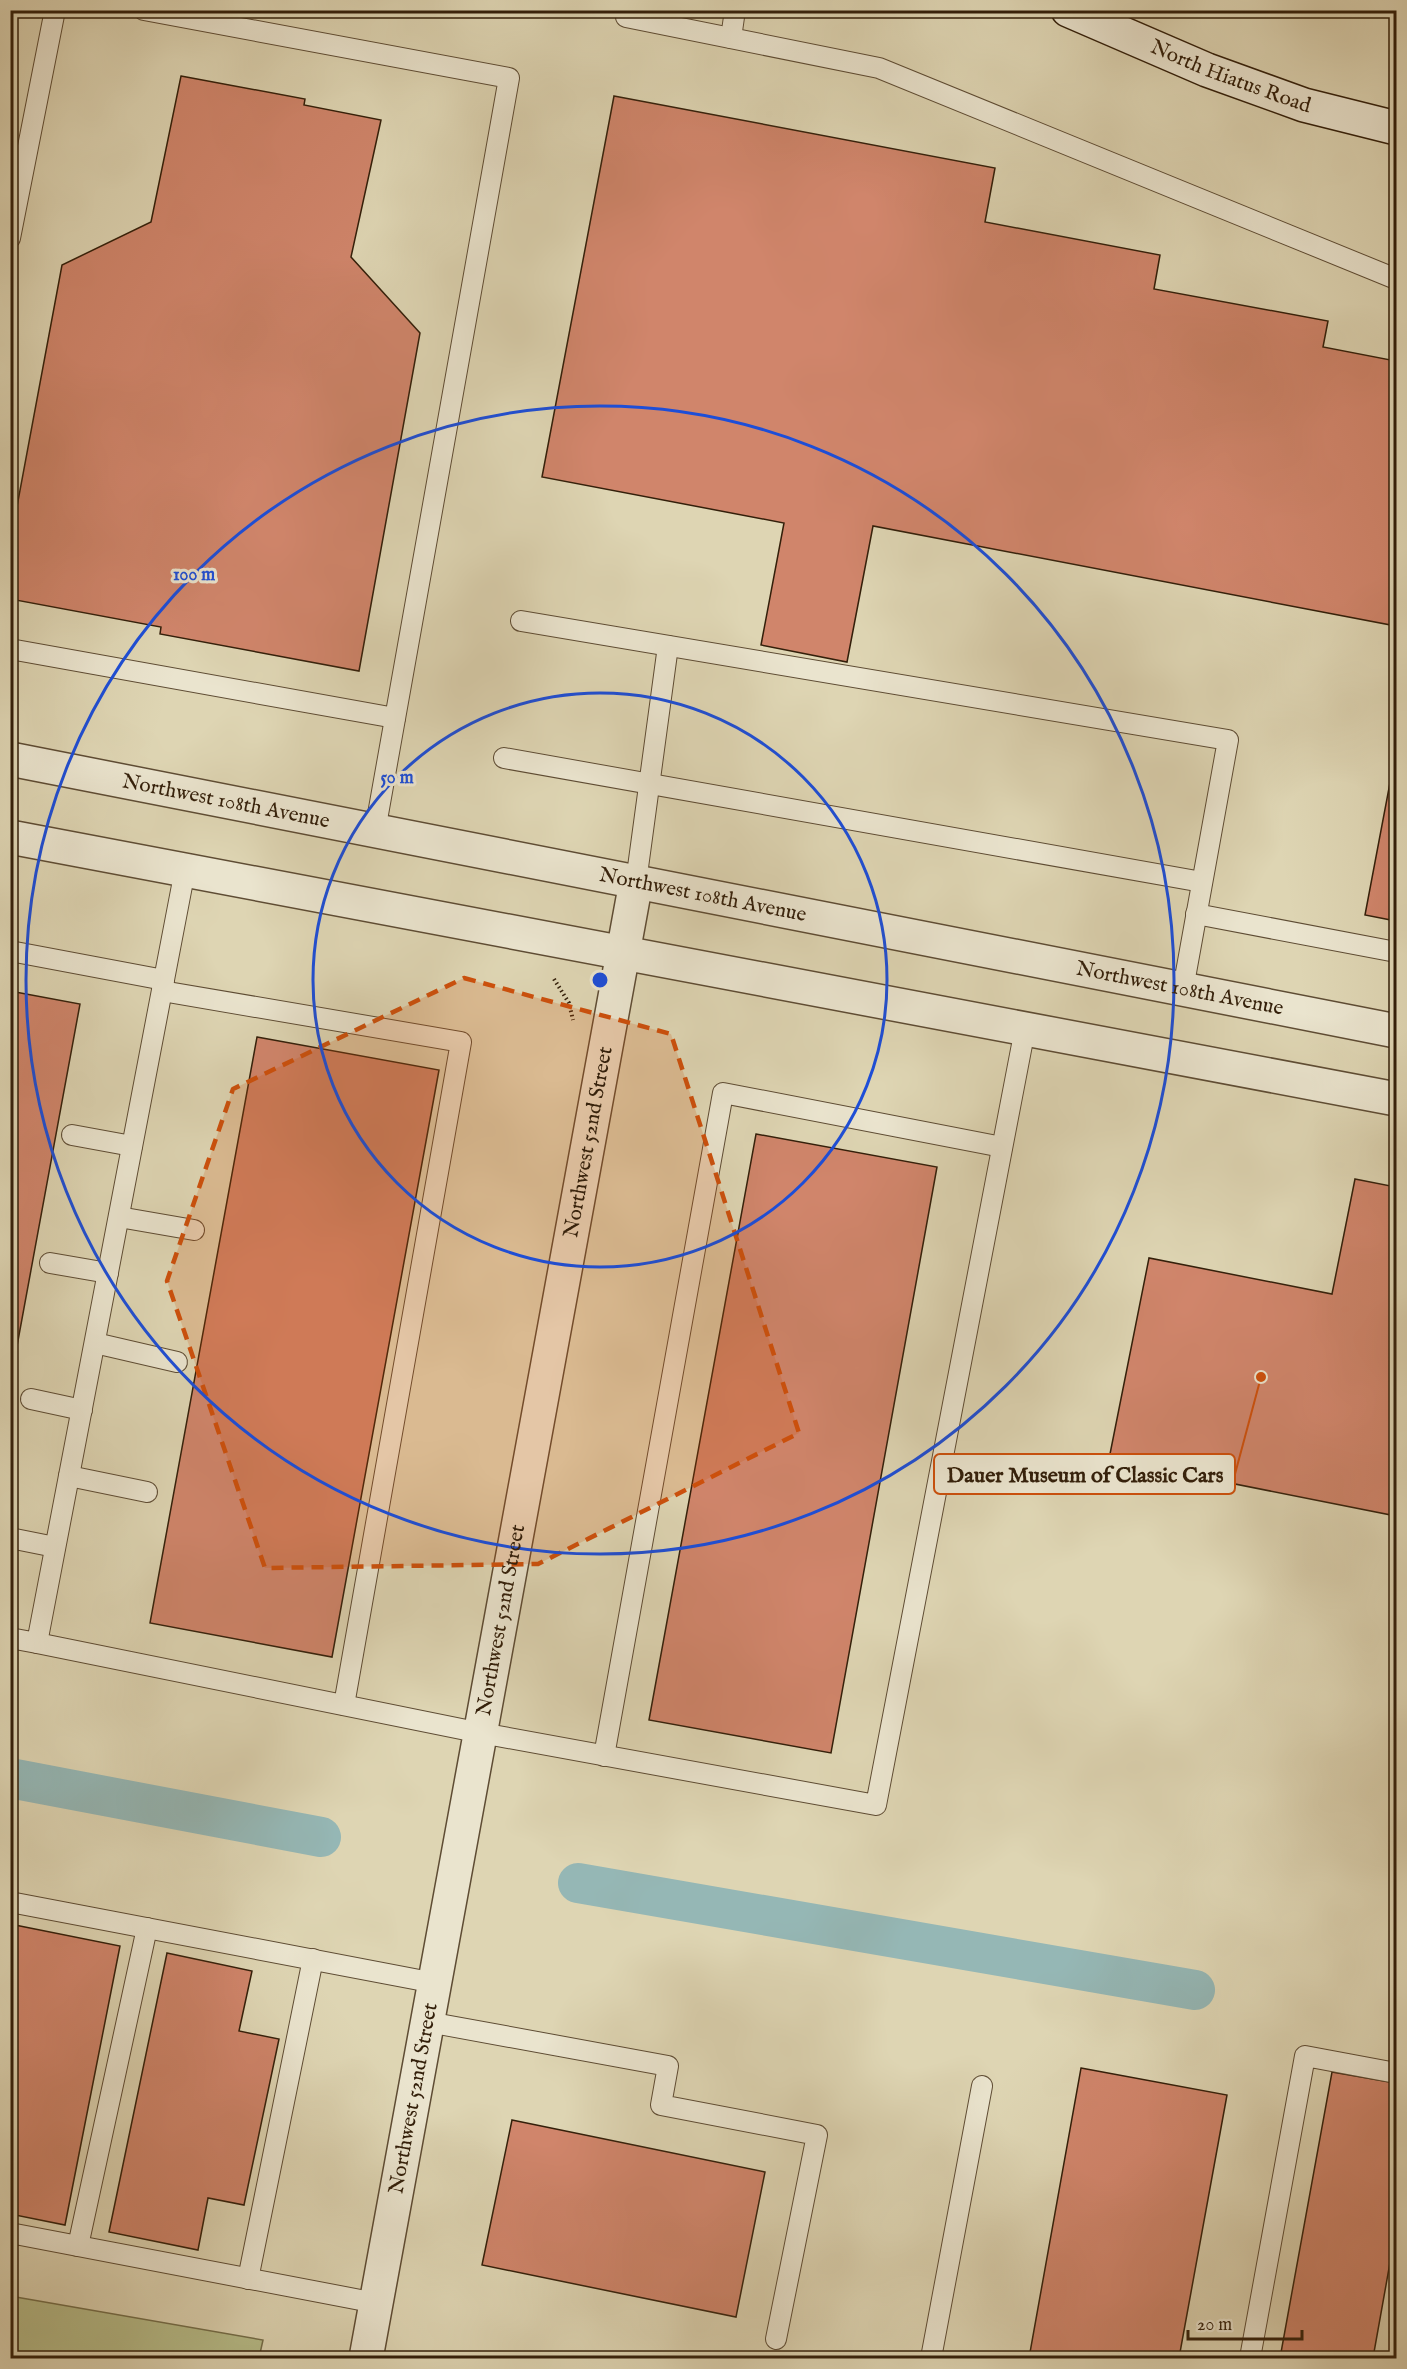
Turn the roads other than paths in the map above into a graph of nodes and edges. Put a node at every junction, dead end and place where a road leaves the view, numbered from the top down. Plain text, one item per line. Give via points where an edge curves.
1 (55, 10) edge
2 (144, 10) edge
3 (735, 10) edge
4 (1068, 10) edge
5 (626, 17) dead end
6 (731, 38) junction
7 (1396, 128) edge
8 (10, 238) edge
9 (1396, 279) edge
10 (521, 621) dead end
11 (668, 646) junction
12 (10, 649) edge
13 (395, 718) junction
14 (504, 758) dead end
15 (10, 759) edge
16 (649, 783) junction
17 (375, 831) junction
18 (10, 837) edge
19 (185, 870) junction
20 (636, 882) junction
21 (1202, 882) junction
22 (1196, 914) junction
23 (10, 951) edge
24 (1396, 952) edge
25 (624, 954) junction
26 (163, 985) junction
27 (1183, 989) junction
28 (1025, 1029) junction
29 (1396, 1031) edge
30 (1396, 1099) edge
31 (72, 1134) dead end
32 (132, 1146) junction
33 (1002, 1147) junction
34 (119, 1217) junction
35 (194, 1230) dead end
36 (50, 1263) dead end
37 (108, 1273) junction
38 (95, 1343) junction
39 (177, 1362) dead end
40 (31, 1399) dead end
41 (82, 1410) junction
42 (69, 1476) junction
43 (147, 1492) dead end
44 (10, 1538) edge
45 (55, 1547) junction
46 (10, 1638) edge
47 (37, 1643) junction
48 (344, 1706) junction
49 (481, 1733) junction
50 (604, 1756) junction
51 (10, 1902) edge
52 (147, 1928) junction
53 (313, 1959) junction
54 (435, 1983) junction
55 (428, 2022) junction
56 (1396, 2073) edge
57 (982, 2086) dead end
58 (10, 2233) edge
59 (78, 2246) junction
60 (248, 2279) junction
61 (376, 2303) junction
62 (777, 2339) dead end
63 (366, 2358) edge
64 (931, 2358) edge
65 (1250, 2358) edge

1 - 8 lane
2 - 13 lane via 509,78
3 - 6 lane
4 - 7 street, North Hiatus Road via 1207,70 1304,105
5 - 6 lane
6 - 9 lane via 879,68
10 - 11 lane
11 - 16 lane
11 - 21 lane via 1228,740
12 - 13 lane
13 - 17 lane
14 - 16 lane
15 - 17 street, Northwest 108th Avenue
16 - 20 lane
16 - 21 lane
17 - 20 street, Northwest 108th Avenue
18 - 19 street
19 - 25 street
19 - 26 lane
20 - 25 street, Northwest 52nd Street
20 - 27 street, Northwest 108th Avenue
21 - 22 lane
22 - 24 lane
22 - 27 lane
23 - 26 lane
25 - 28 street
25 - 49 street, Northwest 52nd Street
26 - 32 lane
26 - 48 lane via 462,1042
27 - 29 street, Northwest 108th Avenue
28 - 30 street
28 - 33 lane
31 - 32 lane
32 - 34 lane
33 - 50 lane via 876,1805
33 - 50 lane via 723,1093
34 - 35 lane
34 - 37 lane
36 - 37 lane
37 - 38 lane
38 - 39 lane
38 - 41 lane
40 - 41 lane
41 - 42 lane
42 - 43 lane
42 - 45 lane
44 - 45 lane
45 - 47 lane
46 - 47 lane
47 - 48 lane
48 - 49 lane
49 - 50 lane
49 - 54 street, Northwest 52nd Street
51 - 52 lane
52 - 53 lane
52 - 59 lane
53 - 54 lane
53 - 60 lane
54 - 55 street, Northwest 52nd Street
55 - 61 street, Northwest 52nd Street
55 - 62 lane via 668,2067 661,2105 817,2134
56 - 65 lane via 1305,2056
57 - 64 lane
58 - 59 lane
59 - 60 lane
60 - 61 lane
61 - 63 street, Northwest 52nd Street

